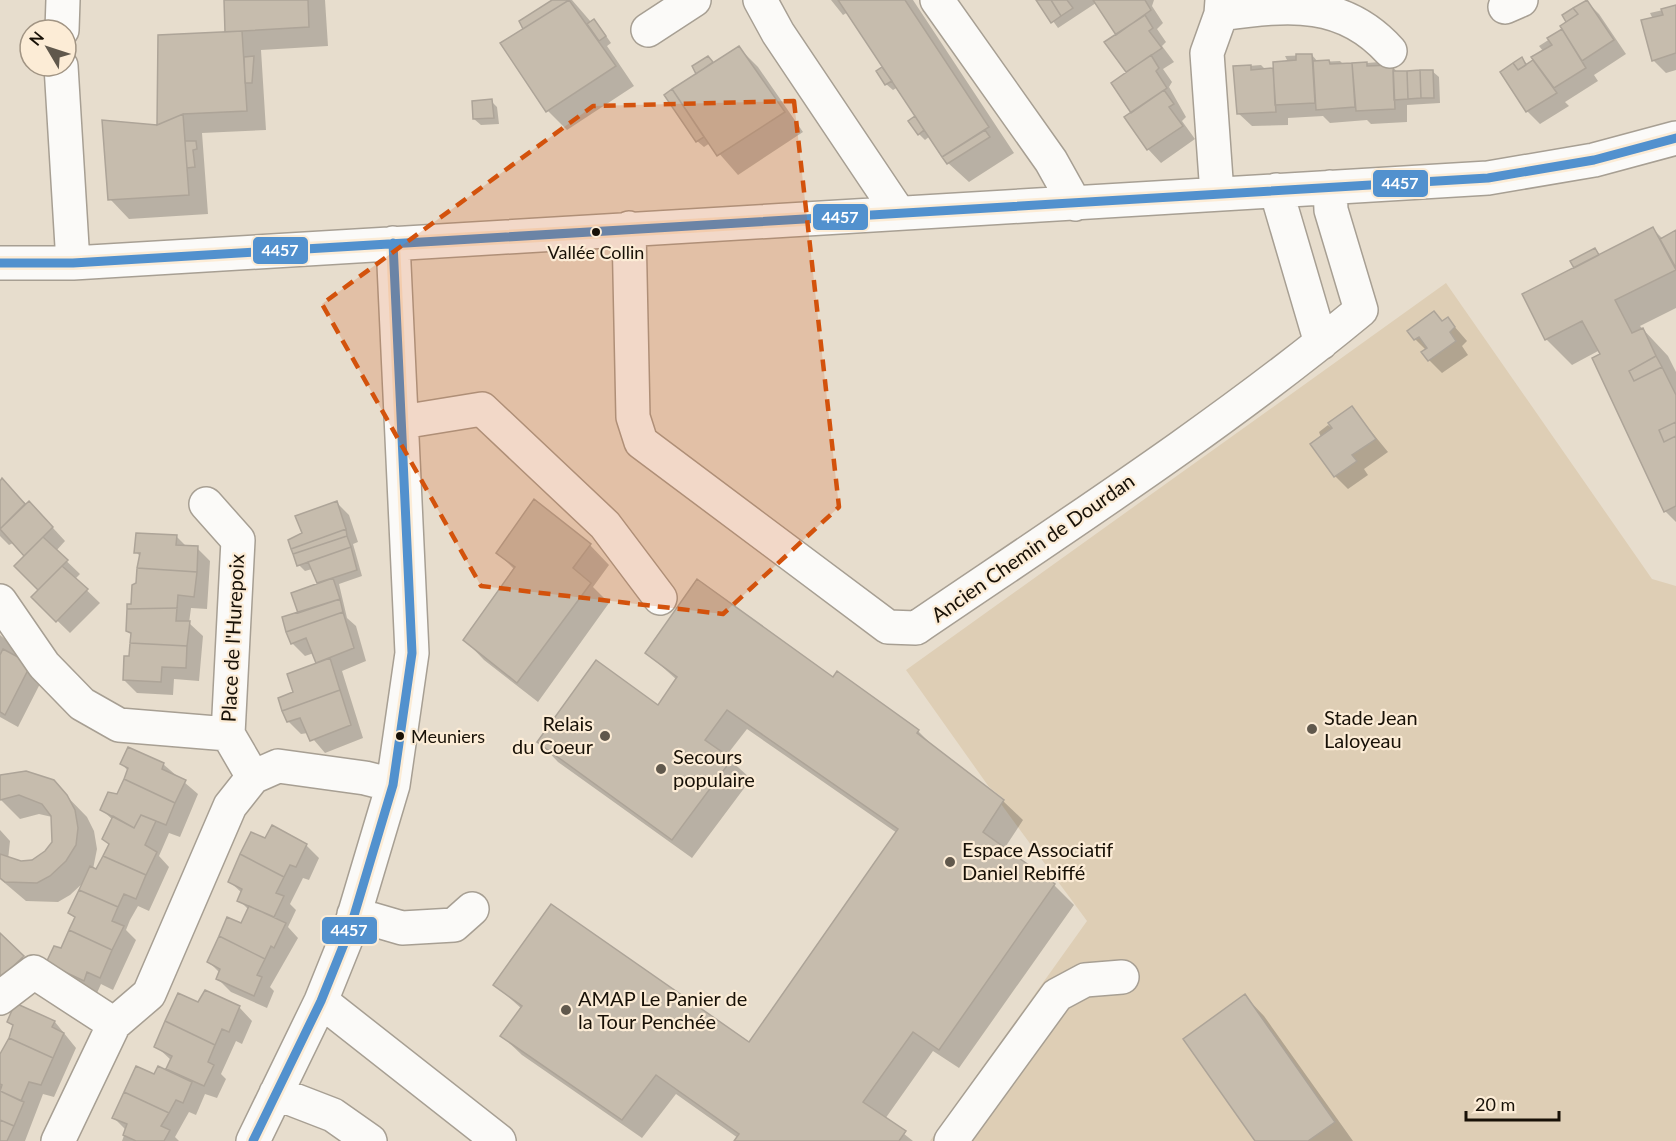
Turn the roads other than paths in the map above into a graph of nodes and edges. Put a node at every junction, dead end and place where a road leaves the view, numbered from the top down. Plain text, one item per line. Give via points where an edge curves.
1 (63, 0) edge
2 (694, 0) edge
3 (760, 0) edge
4 (937, 0) edge
5 (1216, 5) edge
6 (62, 18) edge
7 (648, 30) dead end
8 (1390, 51) dead end
9 (62, 78) edge
10 (1676, 138) edge
11 (1330, 187) junction
12 (1276, 190) junction
13 (1217, 194) junction
14 (1075, 204) junction
15 (898, 212) junction
16 (629, 228) junction
17 (393, 243) junction
18 (0, 263) edge
19 (73, 263) junction
20 (1321, 343) junction
21 (402, 422) junction
22 (206, 504) dead end
23 (660, 598) dead end
24 (0, 601) edge
25 (228, 734) junction
26 (253, 777) junction
27 (393, 785) junction
28 (472, 909) dead end
29 (354, 914) junction
30 (1122, 977) dead end
31 (0, 998) edge
32 (321, 1001) junction
33 (114, 1024) junction
34 (276, 1094) junction
35 (58, 1141) edge
36 (253, 1141) edge
37 (370, 1141) edge
38 (499, 1141) edge
39 (951, 1141) edge

1 - 6 street
2 - 7 street
3 - 15 street
4 - 14 street via 1051,161
5 - 8 street via 1308,2 1348,9 1376,30
5 - 13 street via 1207,53
9 - 19 street
10 - 11 street via 1594,160 1488,178
11 - 12 street
11 - 20 street, Ancien Chemin de Dourdan via 1331,210 1361,310
12 - 13 street
12 - 20 street
13 - 14 street
14 - 15 street
15 - 16 street
16 - 17 street
16 - 20 street, Ancien Chemin de Dourdan via 633,417 641,442 888,627 916,628 1105,500
17 - 19 street
17 - 21 street
18 - 19 street
21 - 23 street via 482,409 605,525
21 - 27 street via 412,653
22 - 25 street, Place de l'Hurepoix via 238,540
24 - 25 street via 44,665 82,704 119,725
25 - 26 street, Place de l'Hurepoix
26 - 27 street via 278,766
26 - 33 street via 230,806 148,994
27 - 29 street
28 - 29 street via 454,925 402,928
29 - 32 street
30 - 39 street via 1085,980 1058,995
31 - 33 street via 33,972
32 - 34 street
32 - 38 street
33 - 35 street
34 - 36 street
34 - 37 street via 333,1115

